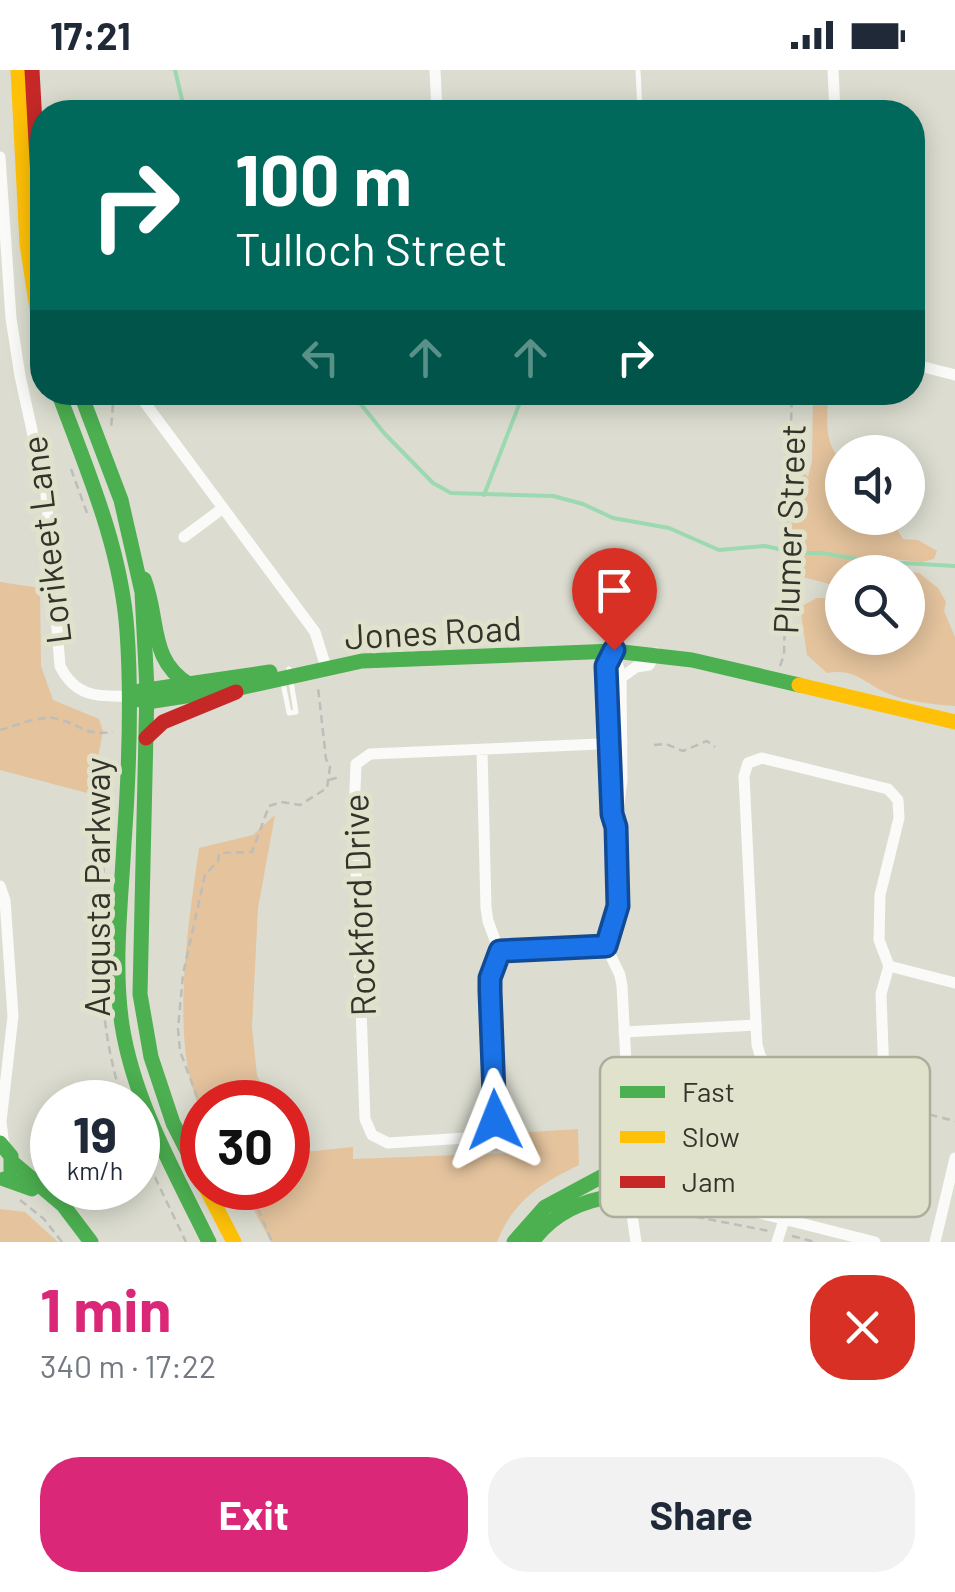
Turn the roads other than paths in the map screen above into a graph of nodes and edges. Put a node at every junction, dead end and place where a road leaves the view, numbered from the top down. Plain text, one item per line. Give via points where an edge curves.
1 (18, 70) edge
2 (32, 70) edge
3 (435, 70) edge
4 (638, 70) edge
5 (832, 70) edge
6 (34, 100) edge
7 (436, 100) edge
8 (639, 100) edge
9 (834, 100) edge
10 (0, 157) edge
11 (30, 258) edge
12 (925, 367) edge
13 (955, 375) edge
14 (63, 405) edge
15 (85, 405) edge
16 (147, 405) edge
17 (223, 508) junction
18 (184, 537) dead end
19 (138, 566) junction
20 (614, 650) junction
21 (656, 654) junction
22 (323, 668) junction
23 (287, 675) junction
24 (620, 678) junction
25 (190, 685) junction
26 (244, 687) junction
27 (147, 695) junction
28 (126, 696) junction
29 (293, 712) dead end
30 (955, 722) edge
31 (146, 738) junction
32 (615, 743) junction
33 (482, 750) junction
34 (0, 886) edge
35 (606, 946) junction
36 (500, 951) junction
37 (890, 966) junction
38 (955, 983) edge
39 (6, 1016) edge
40 (756, 1026) junction
41 (624, 1032) junction
42 (625, 1057) edge
43 (761, 1057) edge
44 (883, 1057) edge
45 (0, 1123) edge
46 (180, 1136) edge
47 (2, 1144) edge
48 (955, 1158) edge
49 (12, 1162) junction
50 (600, 1177) edge
51 (2, 1180) edge
52 (600, 1197) edge
53 (217, 1210) edge
54 (630, 1217) edge
55 (772, 1217) edge
56 (784, 1220) junction
57 (778, 1238) edge
58 (82, 1242) edge
59 (91, 1242) edge
60 (209, 1242) edge
61 (234, 1242) edge
62 (514, 1242) edge
63 (532, 1242) edge
64 (636, 1242) edge
65 (874, 1242) edge
66 (935, 1242) edge

1 - 11 main road
2 - 6 main road
3 - 7 street
4 - 8 lane
5 - 9 street
10 - 28 street, Lorikeet Lane via 11,318 46,494 60,666 82,692
12 - 13 street
14 - 28 main road via 120,574
15 - 19 main road
16 - 17 street, Jones Road
17 - 18 street
17 - 22 street, Jones Road via 316,632
19 - 25 main road via 171,674
19 - 27 main road
20 - 21 main road, Jones Road
20 - 22 main road, Jones Road via 399,657
20 - 24 street
20 - 32 street via 606,666
21 - 24 street via 648,666
21 - 30 main road, Jones Road
22 - 23 main road, Jones Road
23 - 25 main road, Jones Road
23 - 26 main road, Jones Road
23 - 29 lane
24 - 32 street
25 - 27 main road, Jones Road
26 - 27 main road, Jones Road
26 - 31 main road via 164,722
27 - 28 main road, Jones Road
27 - 31 main road, Augusta Parkway
28 - 60 main road, Augusta Parkway via 121,1012 144,1105
31 - 46 main road, Augusta Parkway via 140,994 150,1057
32 - 33 street, Rockford Drive
32 - 35 street via 618,906
33 - 36 street via 486,908
33 - 36 street, Rockford Drive via 370,754 353,770 372,1136 388,1144 488,1133 495,1120 490,978
34 - 39 street
35 - 36 street
35 - 41 street via 620,974
37 - 38 street
37 - 40 street via 879,940 880,896 898,800 888,789 756,759 744,776
37 - 44 street via 880,994
39 - 45 street
40 - 41 street
40 - 43 street
41 - 42 street
45 - 47 street
47 - 49 main road
48 - 66 street
49 - 51 main road
49 - 59 main road via 63,1206
50 - 62 main road via 543,1206
51 - 58 main road via 44,1196
52 - 63 main road via 570,1210
53 - 61 main road
54 - 64 street
55 - 56 street
56 - 57 street
56 - 65 street

